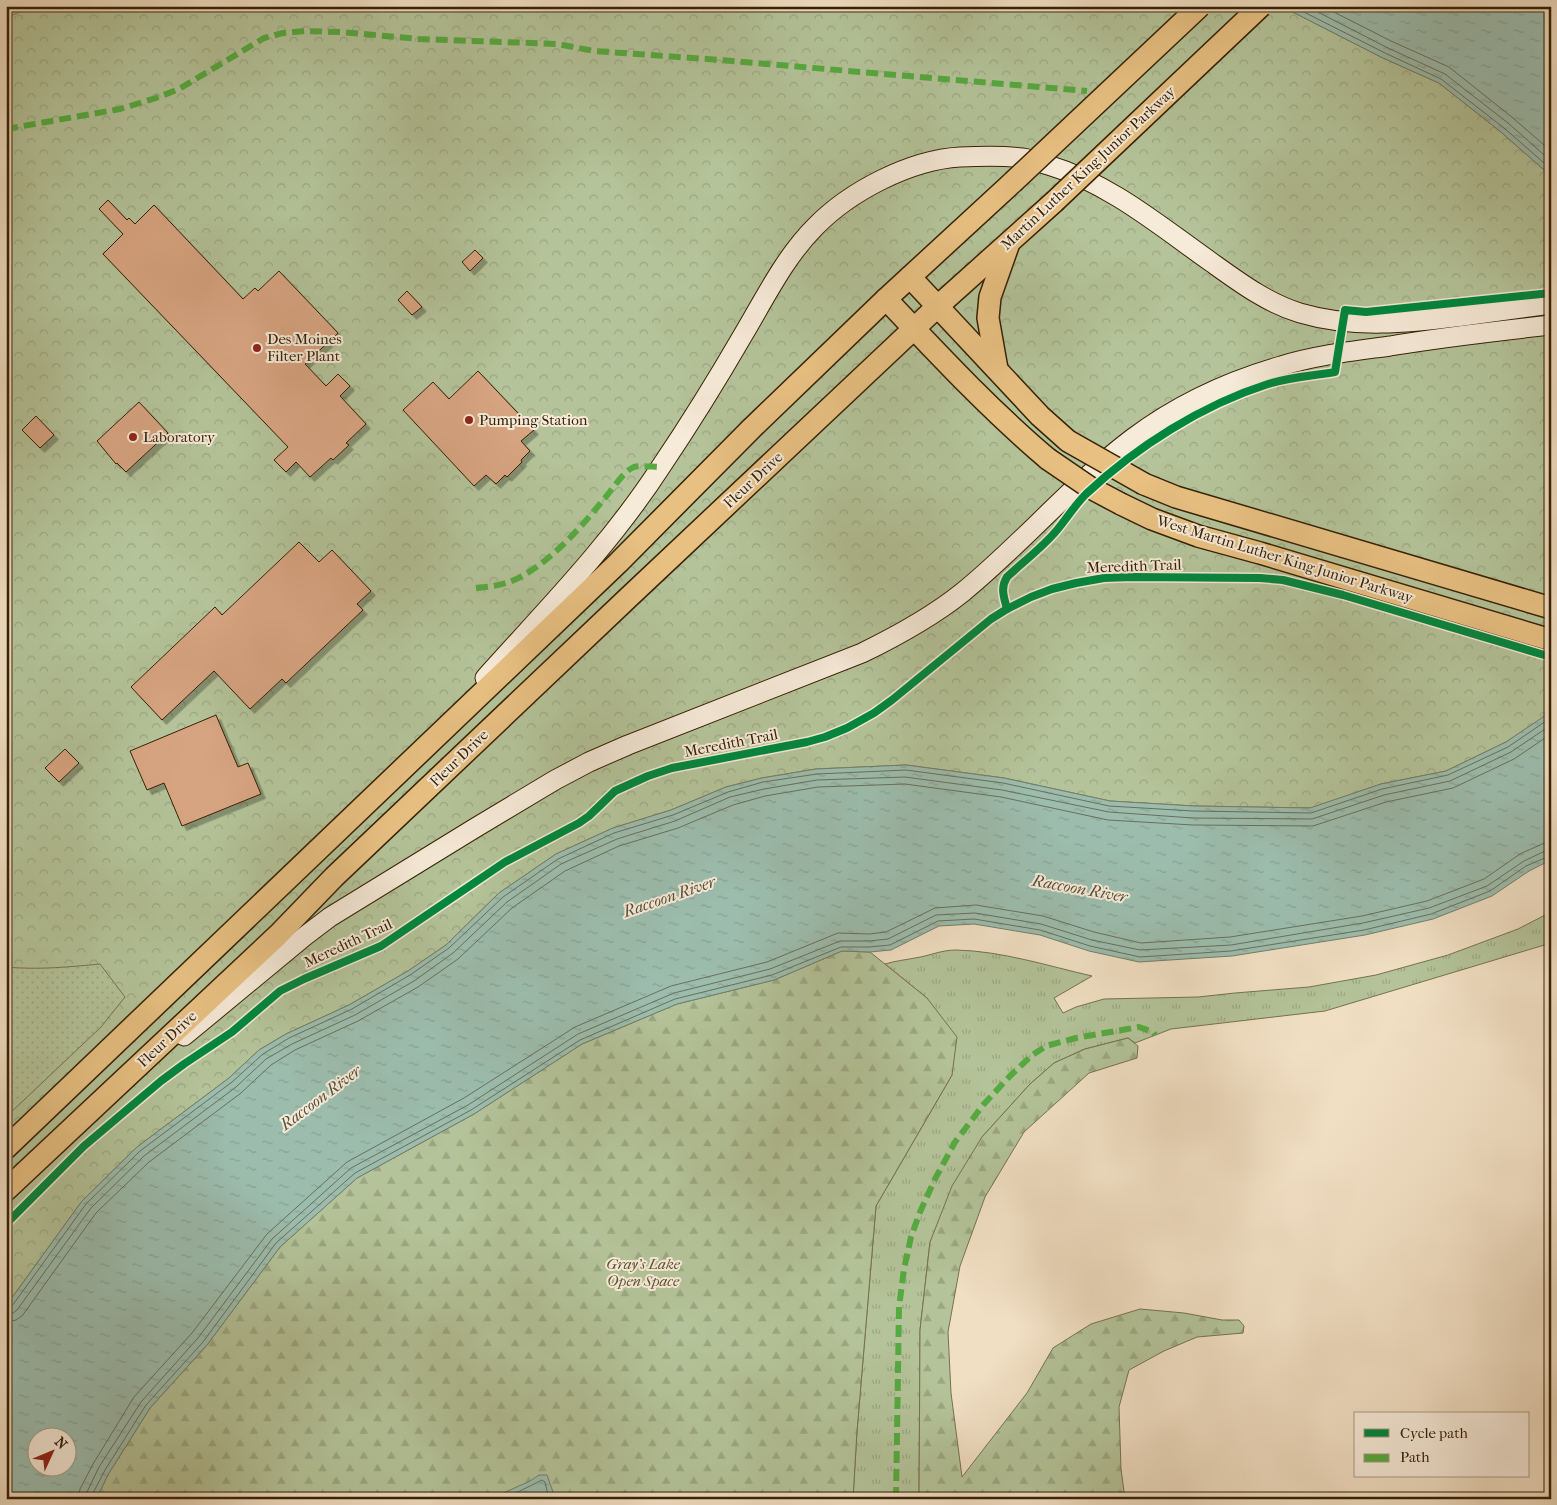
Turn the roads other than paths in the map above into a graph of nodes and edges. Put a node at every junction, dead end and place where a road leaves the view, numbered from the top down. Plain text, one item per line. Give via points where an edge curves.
1 (1200, 6) edge
2 (1261, 6) edge
3 (1009, 242) junction
4 (910, 277) junction
5 (886, 299) junction
6 (1551, 304) edge
7 (938, 306) junction
8 (1551, 325) edge
9 (914, 328) junction
10 (997, 369) junction
11 (1551, 608) edge
12 (1551, 640) edge
13 (402, 770) junction
14 (79, 1122) junction
15 (6, 1148) edge
16 (6, 1190) edge

1 - 4 main road, bridge
2 - 3 main road, Martin Luther King Junior Parkway, bridge
3 - 7 main road, Martin Luther King Junior Parkway
3 - 10 main road via 990,297 988,318
4 - 5 main road
4 - 7 main road, West Martin Luther King Junior Parkway
5 - 9 main road, West Martin Luther King Junior Parkway
5 - 13 main road, Fleur Drive
6 - 13 main road via 1388,324 1321,319 1264,298 1103,187 1062,169 1025,158 987,156 942,158 907,169 846,201 816,226 791,255 709,391 629,514 596,556
7 - 9 main road, Martin Luther King Junior Parkway
7 - 10 main road, West Martin Luther King Junior Parkway
8 - 14 main road via 1436,338 1282,366 1226,385 1169,414 1108,459 963,592 933,614 862,653 589,762 475,828 304,936
9 - 12 main road, West Martin Luther King Junior Parkway, bridge via 1025,440 1089,486 1121,504 1198,536
9 - 14 main road, Fleur Drive
10 - 11 main road, West Martin Luther King Junior Parkway, bridge via 1068,441 1144,484 1176,497
13 - 15 main road, Fleur Drive
14 - 16 main road, Fleur Drive

